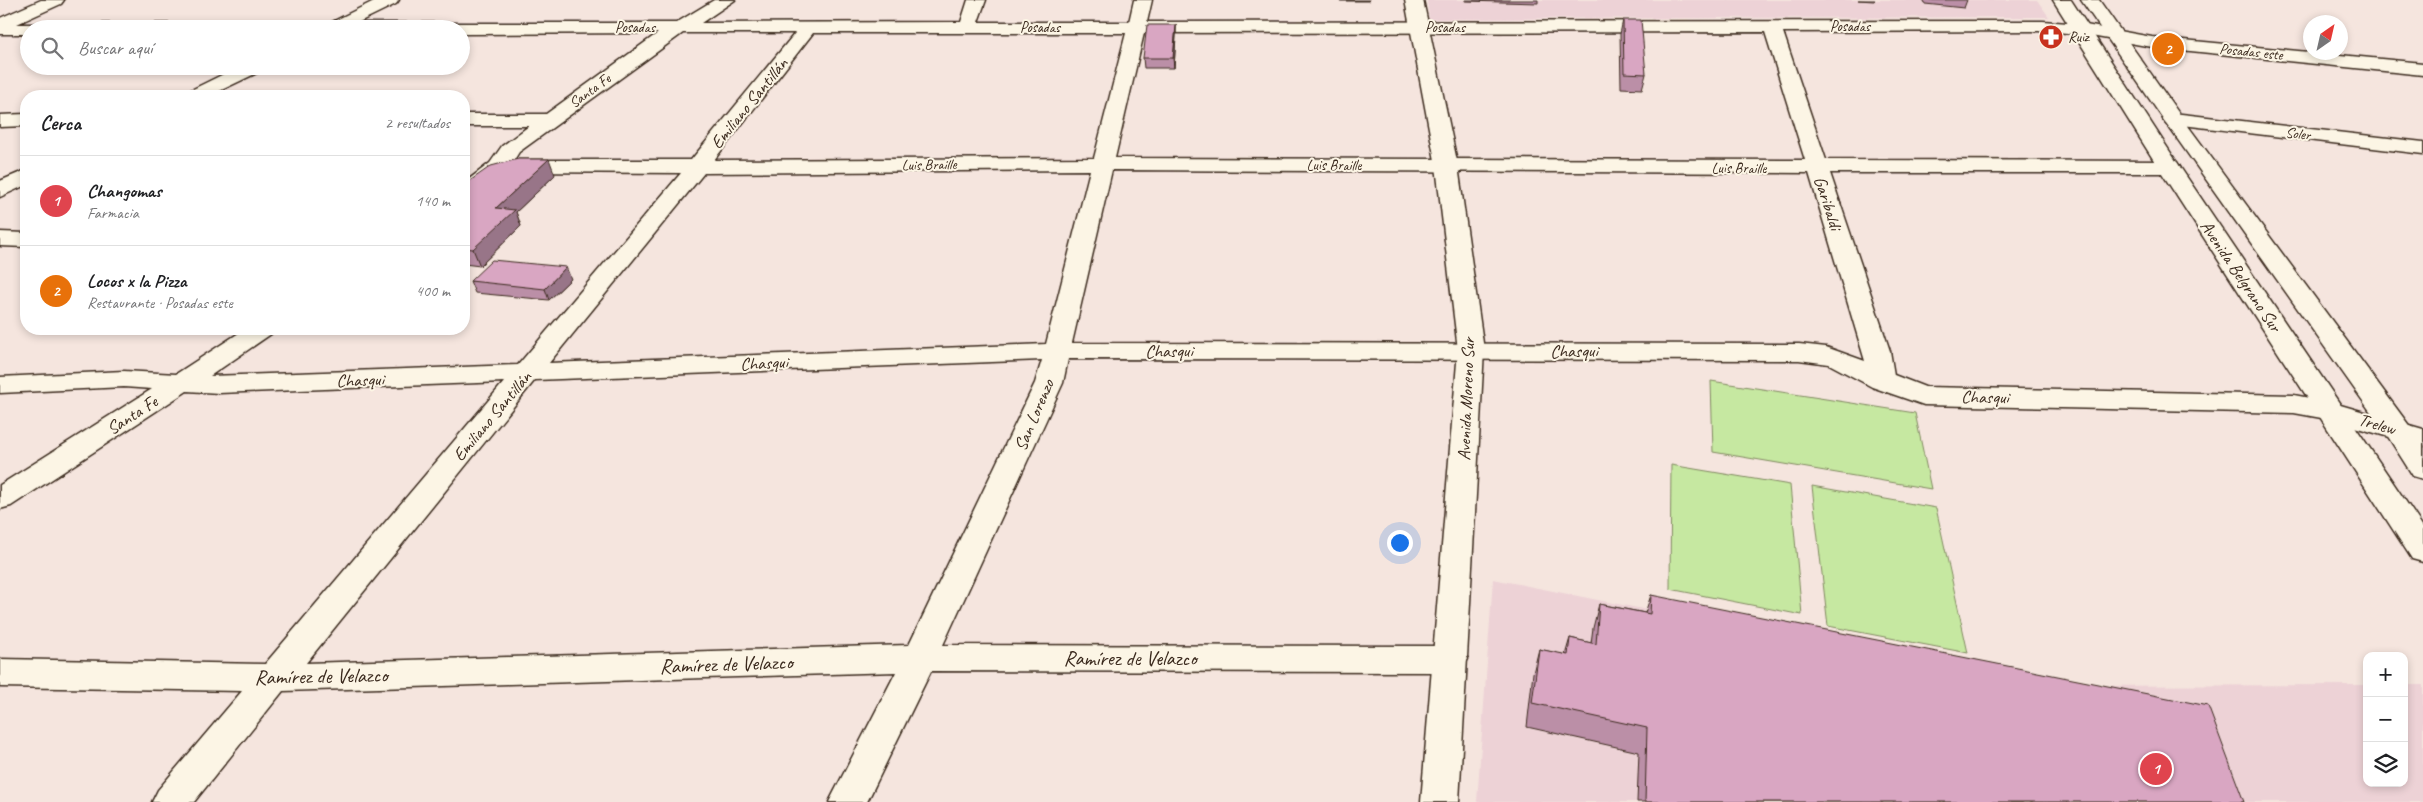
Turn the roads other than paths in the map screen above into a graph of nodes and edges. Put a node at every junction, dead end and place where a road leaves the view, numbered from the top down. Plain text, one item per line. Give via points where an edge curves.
1 (54, 0) edge
2 (390, 0) edge
3 (726, 0) edge
4 (978, 0) edge
5 (1143, 0) edge
6 (1414, 0) edge
7 (2062, 0) edge
8 (2090, 0) edge
9 (350, 20) edge
10 (681, 26) junction
11 (1772, 26) junction
12 (0, 27) edge
13 (20, 27) edge
14 (809, 27) junction
15 (968, 27) junction
16 (1135, 27) junction
17 (1417, 27) junction
18 (470, 28) edge
19 (2080, 29) junction
20 (2116, 37) junction
21 (2423, 69) edge
22 (237, 75) edge
23 (206, 90) edge
24 (2173, 119) junction
25 (20, 120) edge
26 (470, 120) edge
27 (550, 120) junction
28 (0, 121) edge
29 (2423, 148) edge
30 (1104, 164) junction
31 (500, 166) junction
32 (1447, 166) junction
33 (2169, 167) junction
34 (697, 168) junction
35 (1816, 168) junction
36 (20, 180) edge
37 (470, 188) edge
38 (0, 190) edge
39 (0, 240) edge
40 (20, 240) edge
41 (253, 335) edge
42 (1471, 350) junction
43 (1057, 352) junction
44 (527, 374) junction
45 (1882, 381) junction
46 (181, 383) junction
47 (0, 385) edge
48 (2330, 410) junction
49 (2410, 434) edge
50 (2423, 469) edge
51 (0, 499) edge
52 (2423, 551) edge
53 (920, 658) junction
54 (1451, 659) junction
55 (0, 673) edge
56 (273, 678) junction
57 (172, 802) edge
58 (848, 802) edge
59 (1440, 802) edge

1 - 12 main road
2 - 9 main road
3 - 10 main road, Santa Fe
4 - 15 main road
5 - 16 main road, San Lorenzo
6 - 17 main road, Avenida Moreno Sur
7 - 19 main road, Avenida Belgrano Sur
8 - 20 main road, Avenida Belgrano Sur
10 - 14 main road, Posadas
10 - 18 main road, Posadas
10 - 27 main road, Santa Fe
11 - 17 main road, Posadas
11 - 19 main road, Posadas via 2044,26
11 - 35 main road, Garibaldi
12 - 13 main road, Posadas
14 - 15 main road, Posadas
14 - 34 main road, Emiliano Santillán
15 - 16 main road, Posadas
16 - 17 main road, Posadas
16 - 30 main road, San Lorenzo
17 - 32 main road, Avenida Moreno Sur
19 - 20 main road, Posadas este
19 - 33 main road, Avenida Belgrano Sur
20 - 21 main road, Posadas este
20 - 24 main road, Avenida Belgrano Sur
22 - 23 main road
24 - 29 main road, Soler
24 - 49 main road, Avenida Belgrano Sur
25 - 28 main road
26 - 27 main road
27 - 31 main road, Santa Fe via 504,154
30 - 32 main road, Luis Braille
30 - 34 main road, Luis Braille
30 - 43 main road, San Lorenzo
31 - 34 main road, Luis Braille
31 - 37 main road, Santa Fe
32 - 35 main road, Luis Braille
32 - 42 main road, Avenida Moreno Sur
33 - 35 main road, Luis Braille
33 - 48 main road, Avenida Belgrano Sur
34 - 44 main road, Emiliano Santillán
35 - 45 main road, Garibaldi via 1876,351
36 - 38 main road
39 - 40 main road
41 - 46 main road, Santa Fe
42 - 43 main road, Chasqui
42 - 45 main road, Chasqui via 1799,352 1826,355
42 - 54 main road, Avenida Moreno Sur
43 - 44 main road, Chasqui
43 - 53 main road, San Lorenzo via 1040,405
44 - 46 main road, Chasqui via 219,385
44 - 56 main road, Emiliano Santillán
45 - 48 main road, Chasqui via 1924,396 2294,404
46 - 47 main road, Chasqui via 124,379
46 - 51 main road, Santa Fe
48 - 49 main road, Trelew
48 - 52 main road, Avenida Belgrano Sur
49 - 50 main road, Avenida Belgrano Sur
53 - 54 main road, Ramírez de Velazco
53 - 56 main road, Ramírez de Velazco
53 - 58 main road, San Lorenzo
54 - 59 main road, Avenida Moreno Sur
55 - 56 main road, Ramírez de Velazco
56 - 57 main road, Emiliano Santillán

